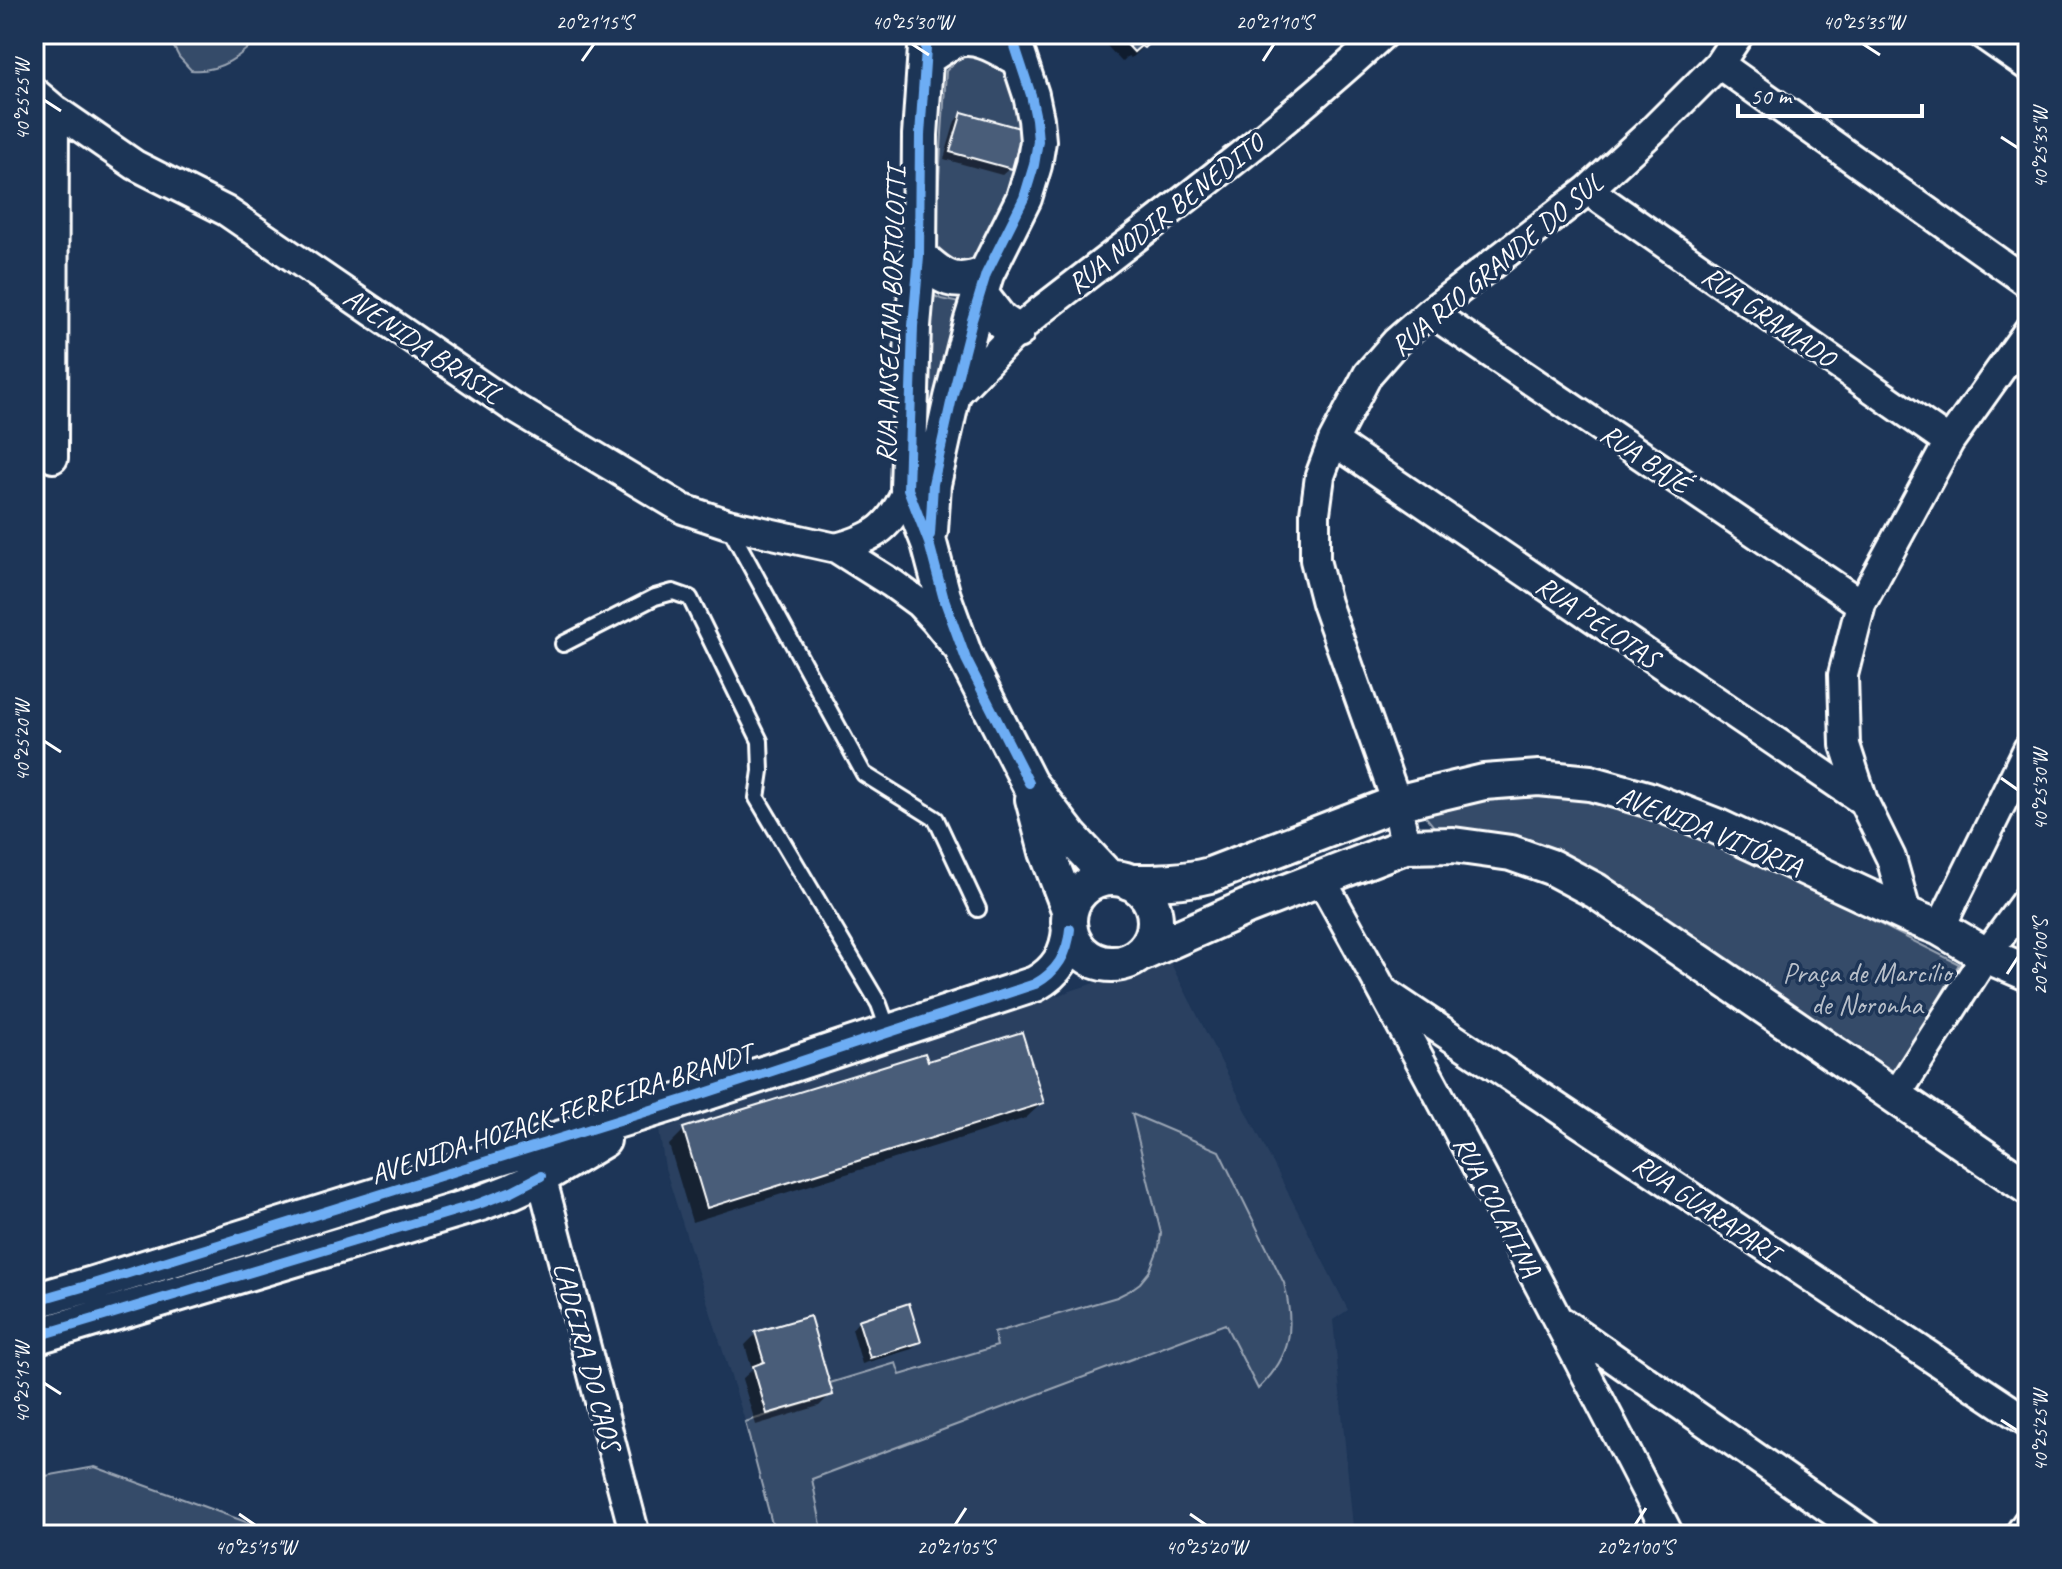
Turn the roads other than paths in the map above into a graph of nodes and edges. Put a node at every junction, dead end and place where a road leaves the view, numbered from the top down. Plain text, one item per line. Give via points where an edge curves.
1 (1383, 34) edge
2 (1739, 34) edge
3 (1982, 34) edge
4 (927, 46) edge
5 (1015, 46) edge
6 (1719, 64) junction
7 (2028, 66) edge
8 (44, 100) edge
9 (1588, 190) junction
10 (919, 256) junction
11 (2028, 283) edge
12 (983, 284) junction
13 (1430, 312) junction
14 (1017, 331) junction
15 (2028, 331) edge
16 (952, 398) junction
17 (1333, 441) junction
18 (1949, 442) junction
19 (53, 458) dead end
20 (908, 489) junction
21 (728, 524) junction
22 (929, 543) junction
23 (836, 548) junction
24 (1861, 604) junction
25 (563, 644) dead end
26 (966, 659) junction
27 (2028, 749) edge
28 (1029, 783) junction
29 (1407, 801) junction
30 (1863, 801) junction
31 (1405, 846) junction
32 (1321, 879) junction
33 (1119, 880) junction
34 (2028, 898) edge
35 (978, 909) dead end
36 (1907, 915) junction
37 (1070, 920) junction
38 (1940, 928) junction
39 (1986, 955) junction
40 (1131, 958) junction
41 (2028, 973) edge
42 (1035, 984) junction
43 (1384, 992) junction
44 (889, 1032) junction
45 (1895, 1097) junction
46 (690, 1098) junction
47 (541, 1176) junction
48 (2028, 1187) edge
49 (34, 1301) edge
50 (1558, 1319) junction
51 (34, 1337) edge
52 (2028, 1422) edge
53 (2028, 1522) edge
54 (635, 1535) edge
55 (1669, 1535) edge
56 (1867, 1535) edge
57 (2019, 1535) edge

1 - 14 street, RUA NODIR BENEDITO via 1247,151
2 - 6 street, RUA RIO GRANDE DO SUL
3 - 7 street
4 - 5 street via 964,37
4 - 10 street, RUA ANSELINA BORTOLOTTI
5 - 12 street, RUA ANSELINA BORTOLOTTI via 1031,95 1038,141 1024,198
6 - 9 street, RUA RIO GRANDE DO SUL
6 - 11 street
8 - 19 street
8 - 21 street, AVENIDA BRASIL via 135,165 226,211 511,406 683,509
9 - 13 street, RUA RIO GRANDE DO SUL
9 - 18 street, RUA GRAMADO
10 - 12 street via 954,280
10 - 20 street, RUA ANSELINA BORTOLOTTI
12 - 14 street via 1000,320
12 - 16 street, RUA ANSELINA BORTOLOTTI
13 - 17 street, RUA RIO GRANDE DO SUL via 1368,374
13 - 24 street, RUA BAJÉ
14 - 16 street, RUA NODIR BENEDITO
15 - 18 street
16 - 22 street, RUA ANSELINA BORTOLOTTI via 933,484
17 - 29 street, RUA RIO GRANDE DO SUL via 1320,476 1315,560 1326,603
17 - 30 street, RUA PELOTAS
18 - 24 street
20 - 22 street, RUA ANSELINA BORTOLOTTI
20 - 23 street via 882,528
21 - 23 street, AVENIDA BRASIL
21 - 35 lane via 864,774 936,819
22 - 26 street
23 - 26 street, AVENIDA BRASIL via 919,603
24 - 30 street via 1843,675 1845,745
25 - 44 lane via 655,597 673,592 690,598 760,741 757,798 879,1004
26 - 28 street
27 - 38 street
28 - 33 street via 1070,836
28 - 37 street
29 - 31 street
29 - 33 street, AVENIDA VITÓRIA via 1210,875 1175,882
29 - 36 street, AVENIDA VITÓRIA via 1484,782 1539,778 1590,783 1716,826
30 - 36 street via 1891,858
31 - 32 street, AVENIDA HOZACK FERREIRA BRANDT
31 - 45 street via 1453,845 1511,853 1551,867 1596,891
32 - 40 street, AVENIDA HOZACK FERREIRA BRANDT
32 - 43 street, RUA COLATINA
33 - 37 street via 1091,883 1078,895
33 - 40 street via 1142,889 1155,922 1151,939
34 - 39 street
36 - 38 street, AVENIDA VITÓRIA
37 - 40 street via 1077,946 1090,958 1107,964
37 - 42 street, AVENIDA HOZACK FERREIRA BRANDT via 1062,960
38 - 39 street, AVENIDA VITÓRIA
39 - 41 street, AVENIDA VITÓRIA
39 - 45 street
40 - 42 street, AVENIDA HOZACK FERREIRA BRANDT via 1074,982
42 - 44 street, AVENIDA HOZACK FERREIRA BRANDT
43 - 50 street, RUA COLATINA
43 - 52 street, RUA GUARAPARI
44 - 46 street, AVENIDA HOZACK FERREIRA BRANDT
45 - 48 street
46 - 47 street, AVENIDA HOZACK FERREIRA BRANDT via 624,1128
46 - 49 street, AVENIDA HOZACK FERREIRA BRANDT
47 - 51 street, AVENIDA HOZACK FERREIRA BRANDT via 481,1203
47 - 54 street, LADEIRA DO CAOS
50 - 55 street, RUA COLATINA
50 - 56 street
53 - 57 street

